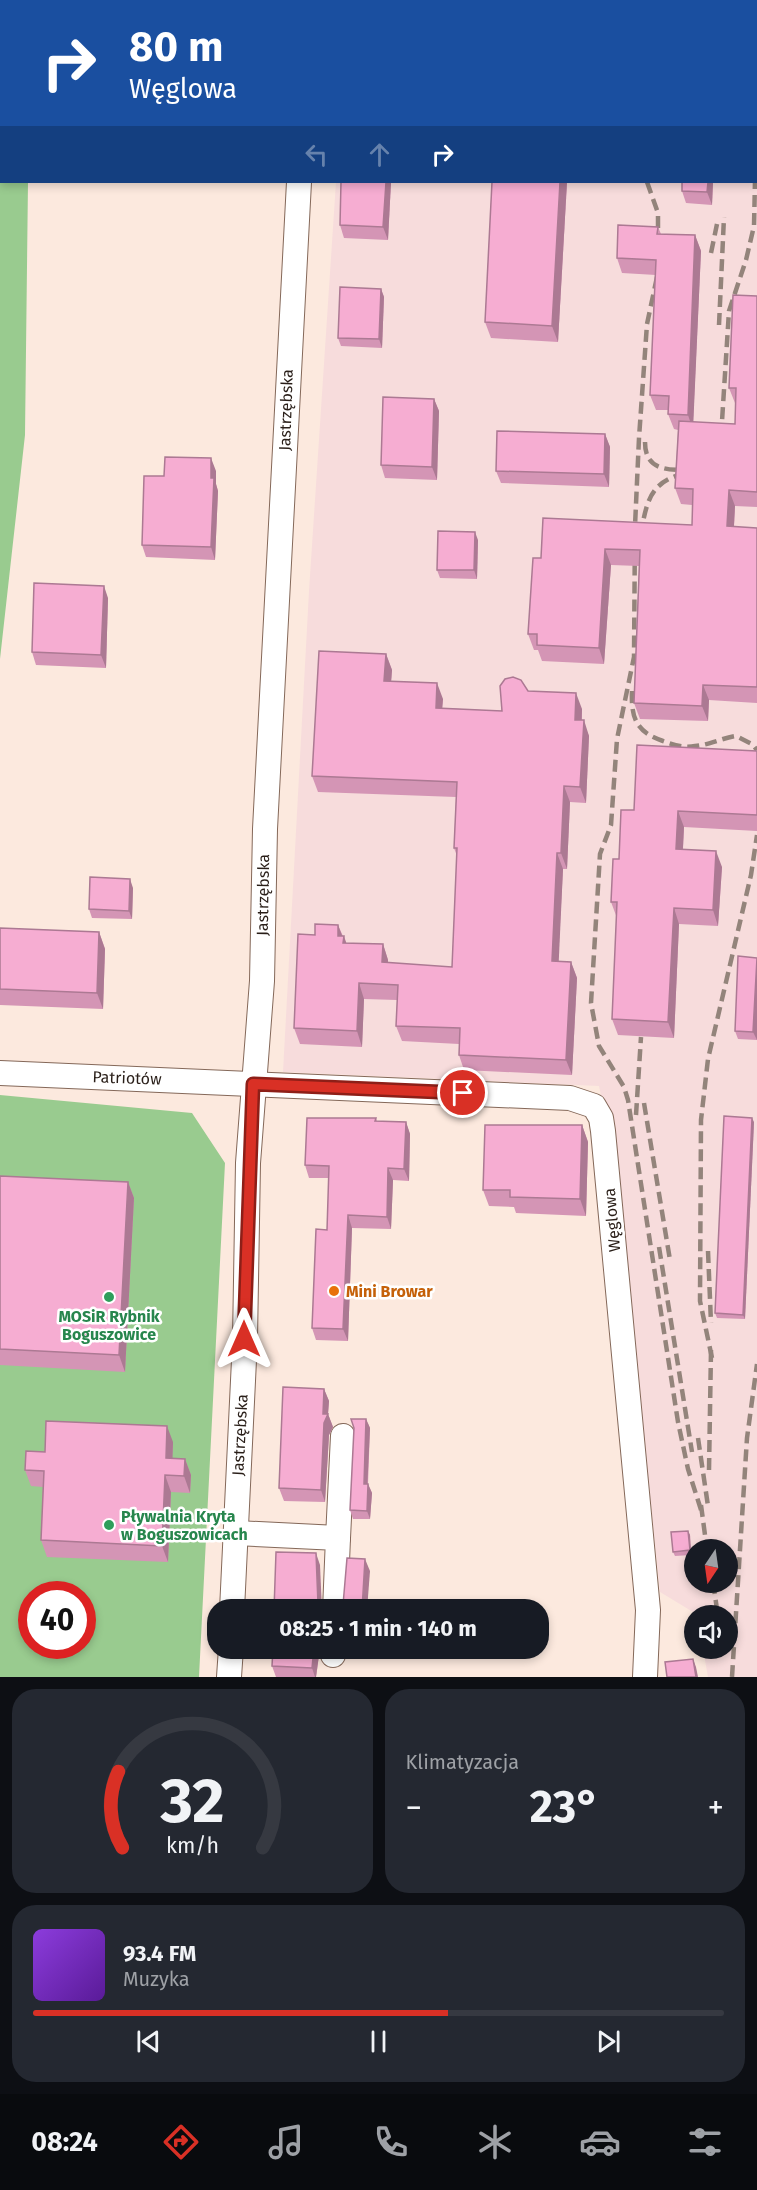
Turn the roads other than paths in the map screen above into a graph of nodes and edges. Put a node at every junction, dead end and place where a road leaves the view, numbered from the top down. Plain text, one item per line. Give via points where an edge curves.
1 (298, 183) edge
2 (0, 1073) edge
3 (253, 1084) junction
4 (343, 1436) dead end
5 (236, 1533) junction
6 (338, 1538) junction
7 (233, 1599) edge
8 (335, 1599) edge
9 (230, 1659) edge
10 (229, 1677) edge
11 (645, 1677) edge

1 - 3 street, Jastrzębska via 265,829 262,981
2 - 3 street, Patriotów
3 - 5 street, Jastrzębska
3 - 11 street, Węglowa via 570,1098 591,1104 597,1110 603,1131 648,1610
4 - 6 street
5 - 6 street
5 - 7 street, Jastrzębska
6 - 8 street
9 - 10 street

